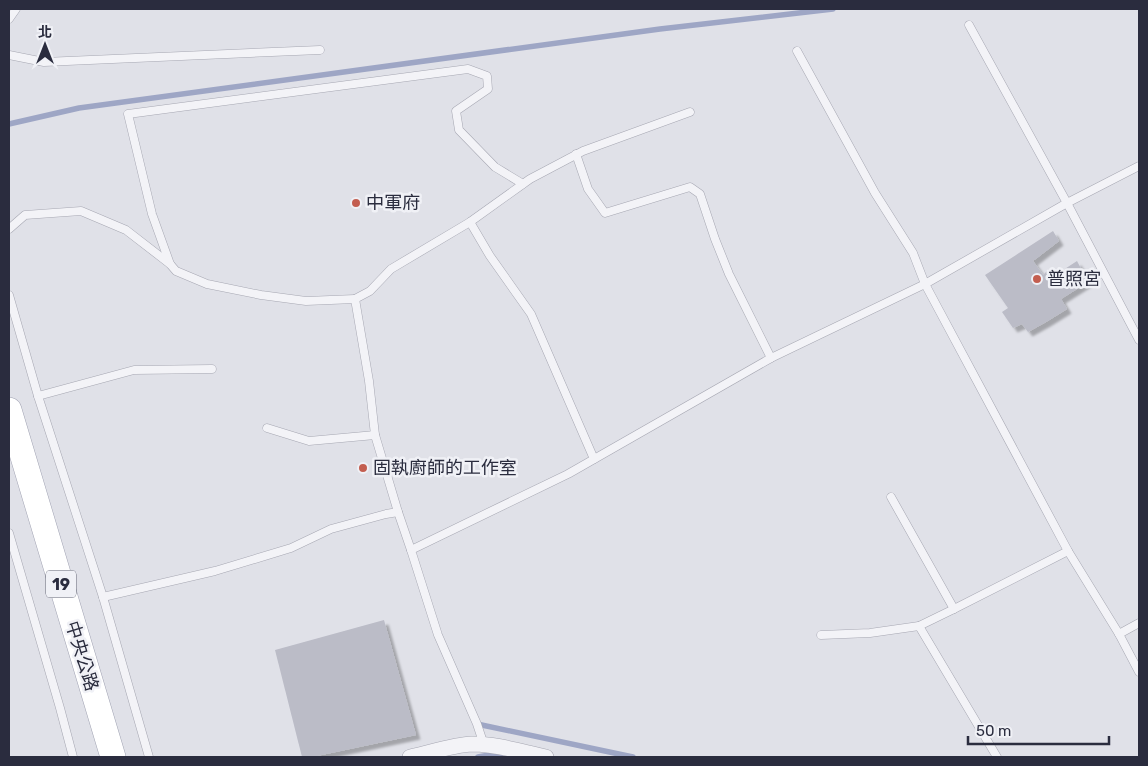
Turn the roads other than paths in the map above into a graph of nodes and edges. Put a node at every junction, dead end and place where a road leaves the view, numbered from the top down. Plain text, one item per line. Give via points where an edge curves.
1 (16, 9) edge
2 (9, 19) edge
3 (969, 25) dead end
4 (320, 50) dead end
5 (797, 51) dead end
6 (9, 55) edge
7 (690, 112) dead end
8 (576, 154) junction
9 (1139, 166) edge
10 (523, 184) junction
11 (1067, 203) junction
12 (470, 222) junction
13 (9, 229) edge
14 (170, 264) junction
15 (925, 284) junction
16 (9, 295) edge
17 (355, 299) junction
18 (1139, 340) edge
19 (771, 358) junction
20 (212, 369) dead end
21 (38, 396) junction
22 (9, 410) edge
23 (267, 428) dead end
24 (375, 435) junction
25 (594, 459) junction
26 (890, 497) dead end
27 (398, 512) junction
28 (9, 533) edge
29 (411, 550) junction
30 (1068, 551) junction
31 (103, 597) junction
32 (954, 609) junction
33 (1139, 623) edge
34 (919, 626) junction
35 (1119, 634) junction
36 (821, 636) dead end
37 (1139, 672) edge
38 (484, 745) junction
39 (73, 757) edge
40 (113, 757) edge
41 (149, 757) edge
42 (410, 757) edge
43 (546, 757) edge
44 (997, 757) edge

1 - 2 lane
3 - 11 lane
4 - 6 lane via 44,62
5 - 15 lane via 875,192 913,253
7 - 8 lane
8 - 10 lane
8 - 19 lane via 588,189 605,213 690,187 700,194 729,274
9 - 11 lane
10 - 12 lane
10 - 14 lane via 495,167 459,130 456,111 488,89 487,76 468,69 128,114 152,214
11 - 15 lane
11 - 18 lane
12 - 17 lane via 391,269 370,291
12 - 25 lane via 531,314
13 - 14 lane via 25,215 81,211 126,230
14 - 17 lane via 176,271 207,284 261,295 306,301
15 - 19 lane
15 - 30 lane
16 - 21 lane
17 - 24 lane via 370,381
19 - 25 lane
20 - 21 lane via 134,370
21 - 31 lane
22 - 40 main road, 中央公路 / 19
23 - 24 lane via 309,441
24 - 27 lane
25 - 29 lane
26 - 32 lane
27 - 29 lane
27 - 31 lane via 331,529 291,548 215,571
28 - 39 lane
29 - 38 lane via 438,635 478,724
30 - 32 lane
30 - 35 lane
31 - 41 lane
32 - 34 lane
33 - 35 lane
34 - 36 lane
34 - 44 lane
35 - 37 lane
38 - 42 street via 470,744
38 - 43 street

